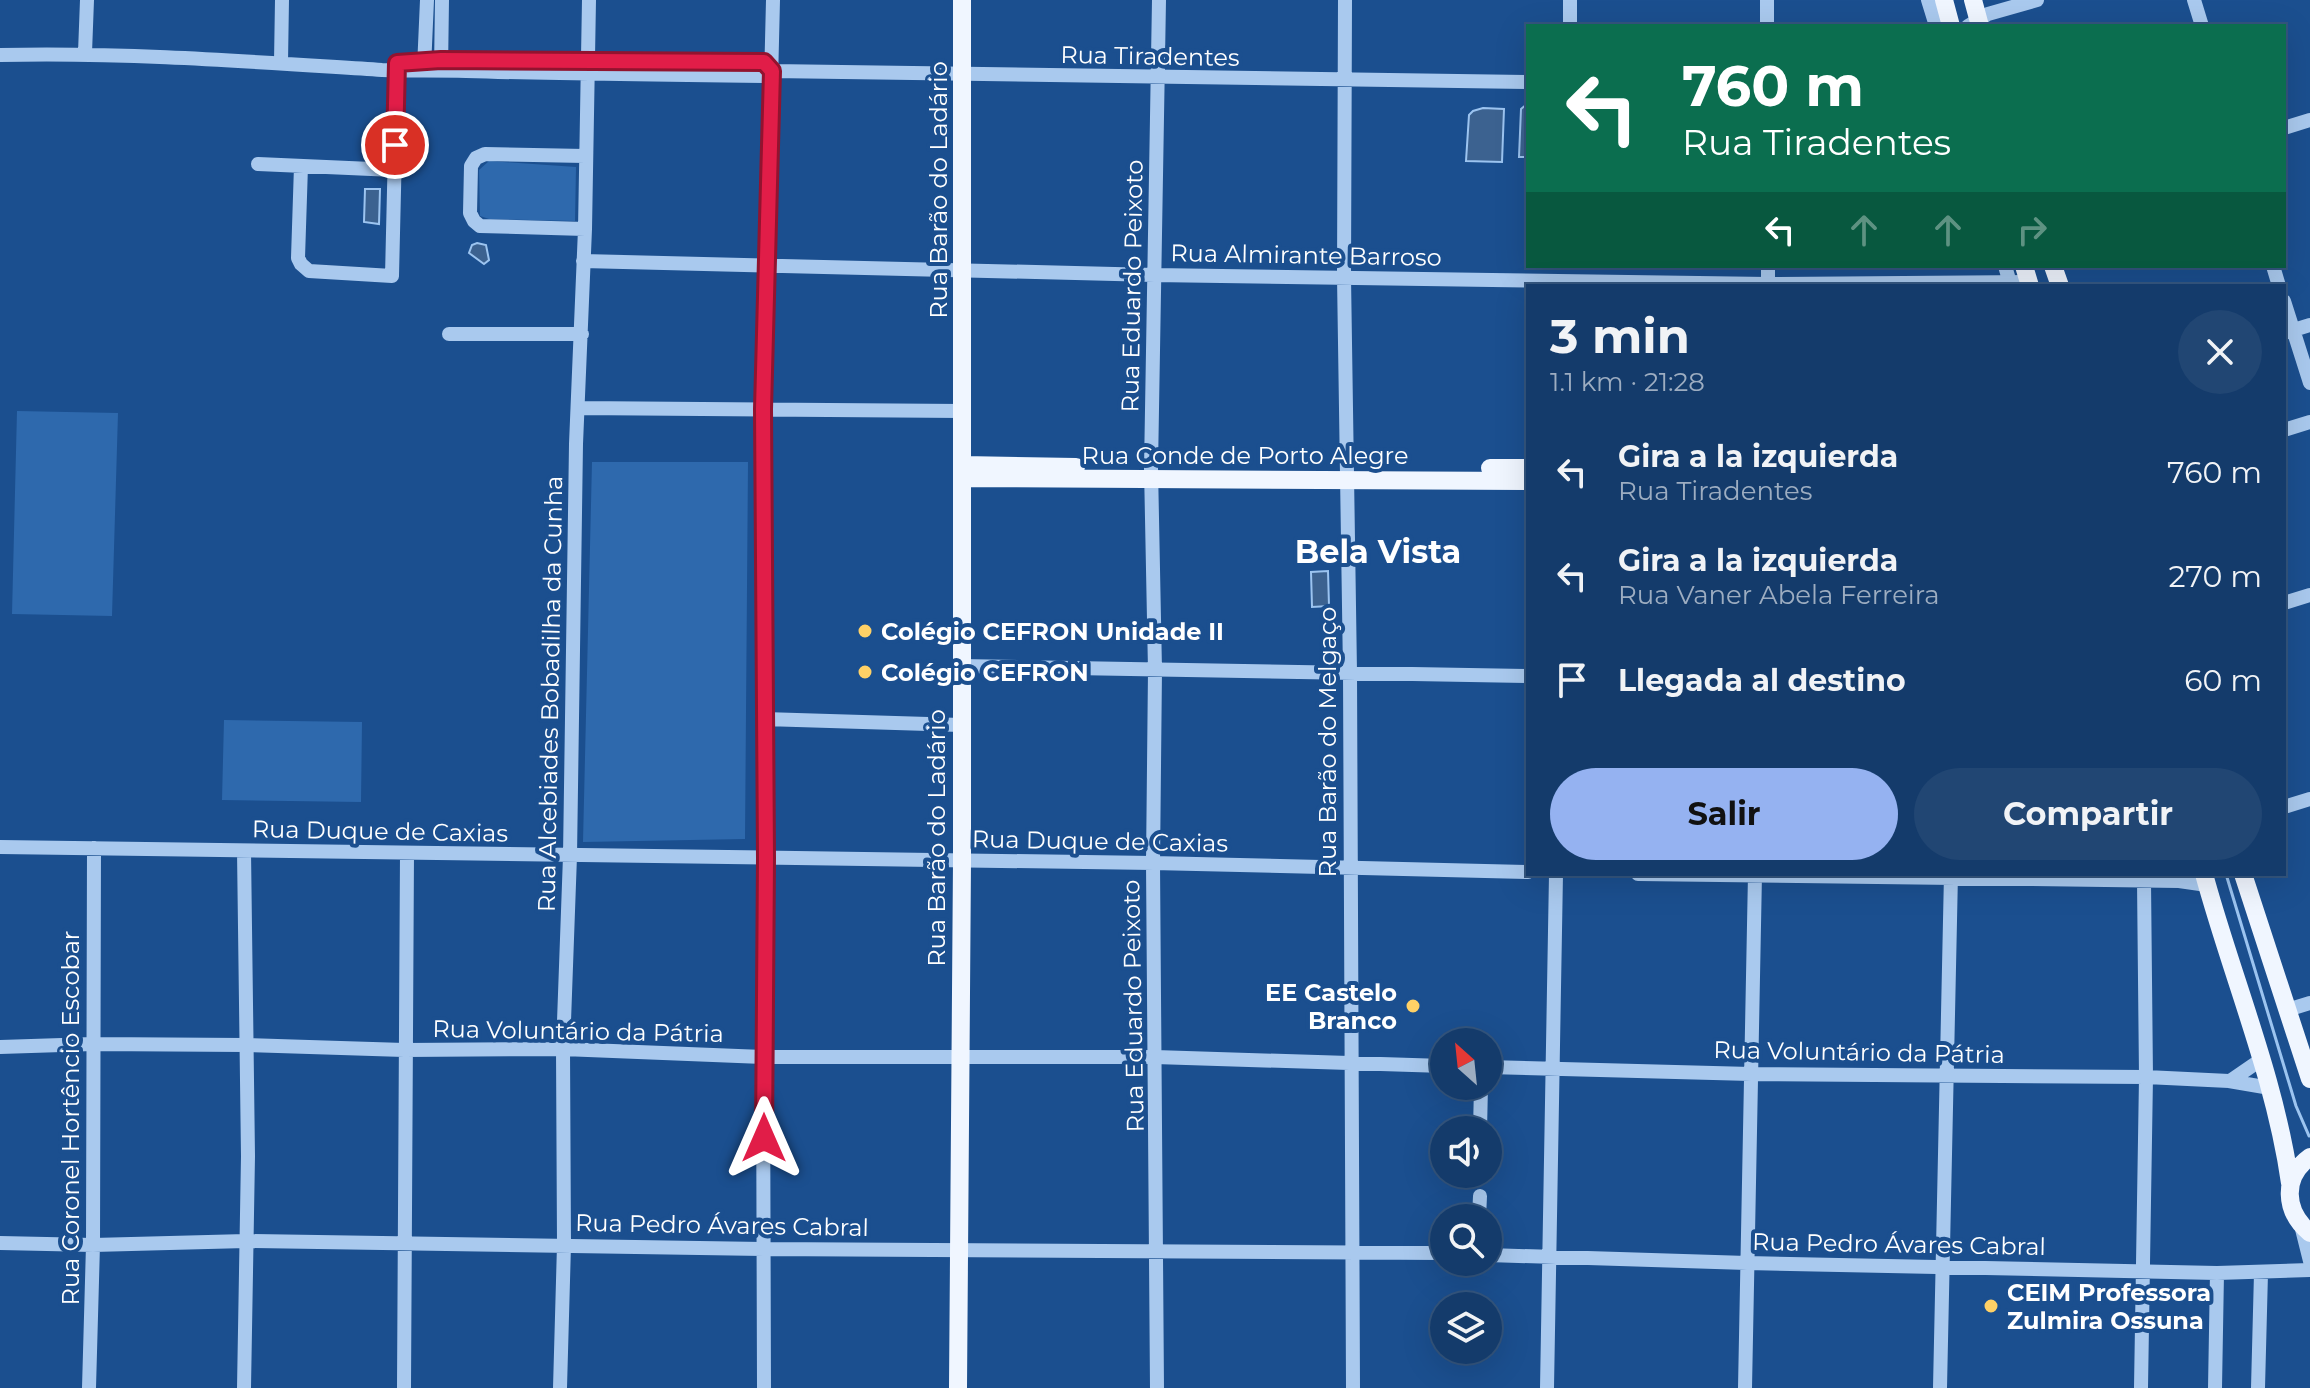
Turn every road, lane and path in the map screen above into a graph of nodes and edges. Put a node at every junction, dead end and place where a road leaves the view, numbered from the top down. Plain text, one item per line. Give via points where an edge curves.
1 (87, 0) edge
2 (282, 0) edge
3 (427, 0) edge
4 (442, 0) edge
5 (589, 0) edge
6 (773, 0) edge
7 (962, 0) edge
8 (1159, 0) edge
9 (1345, 0) edge
10 (1570, 0) edge
11 (1767, 0) edge
12 (1928, 0) edge
13 (1944, 0) edge
14 (1973, 0) edge
15 (2037, 0) edge
16 (2194, 0) edge
17 (1570, 24) edge
18 (1767, 24) edge
19 (1935, 24) edge
20 (1950, 24) edge
21 (1975, 24) edge
22 (2201, 24) edge
23 (85, 53) junction
24 (0, 55) edge
25 (281, 62) junction
26 (424, 65) junction
27 (441, 65) junction
28 (392, 68) junction
29 (587, 68) junction
30 (772, 71) junction
31 (963, 76) junction
32 (1158, 78) junction
33 (1345, 79) junction
34 (1526, 82) edge
35 (2310, 120) edge
36 (2286, 127) edge
37 (585, 156) junction
38 (258, 164) dead end
39 (301, 166) junction
40 (394, 170) junction
41 (585, 229) junction
42 (583, 261) junction
43 (768, 266) junction
44 (2006, 268) edge
45 (961, 271) junction
46 (1154, 275) junction
47 (1344, 277) junction
48 (1565, 278) edge
49 (2028, 278) edge
50 (2010, 283) junction
51 (1739, 284) edge
52 (1889, 284) edge
53 (2310, 325) edge
54 (2288, 332) edge
55 (449, 334) dead end
56 (582, 334) junction
57 (2310, 383) edge
58 (578, 408) junction
59 (763, 409) junction
60 (962, 411) junction
61 (2310, 422) edge
62 (2286, 429) edge
63 (1526, 468) edge
64 (963, 471) junction
65 (1346, 473) junction
66 (1152, 474) junction
67 (1526, 481) edge
68 (2310, 595) edge
69 (2286, 602) edge
70 (961, 666) junction
71 (1155, 670) junction
72 (1350, 672) junction
73 (1526, 676) edge
74 (764, 719) junction
75 (961, 725) junction
76 (2310, 799) edge
77 (2286, 806) edge
78 (0, 847) edge
79 (94, 848) junction
80 (244, 851) junction
81 (407, 853) junction
82 (570, 856) junction
83 (766, 858) junction
84 (962, 861) junction
85 (1153, 863) junction
86 (1350, 869) junction
87 (1526, 872) edge
88 (1556, 876) edge
89 (1755, 876) edge
90 (1951, 876) edge
91 (2244, 876) edge
92 (2181, 877) edge
93 (2205, 879) edge
94 (2144, 881) junction
95 (2310, 1003) edge
96 (2287, 1010) junction
97 (93, 1044) junction
98 (245, 1045) junction
99 (0, 1047) edge
100 (563, 1049) junction
101 (404, 1050) junction
102 (763, 1057) junction
103 (959, 1057) junction
104 (1155, 1057) junction
105 (2262, 1059) junction
106 (1351, 1063) junction
107 (1430, 1066) edge
108 (1502, 1067) edge
109 (1553, 1068) junction
110 (1751, 1074) junction
111 (1946, 1075) junction
112 (2146, 1077) junction
113 (2310, 1079) edge
114 (2229, 1081) junction
115 (2270, 1088) junction
116 (2310, 1157) edge
117 (2290, 1183) junction
118 (1480, 1196) dead end
119 (1480, 1204) edge
120 (2305, 1229) edge
121 (246, 1241) junction
122 (0, 1243) edge
123 (404, 1244) junction
124 (93, 1245) junction
125 (564, 1245) junction
126 (763, 1249) junction
127 (959, 1251) junction
128 (1158, 1252) junction
129 (1353, 1252) junction
130 (1430, 1253) edge
131 (1502, 1256) edge
132 (1548, 1258) junction
133 (2310, 1261) edge
134 (1747, 1263) junction
135 (1942, 1268) junction
136 (2310, 1270) edge
137 (2141, 1271) junction
138 (2217, 1273) junction
139 (2261, 1273) junction
140 (89, 1388) edge
141 (244, 1388) edge
142 (404, 1388) edge
143 (560, 1388) edge
144 (764, 1388) edge
145 (958, 1388) edge
146 (1157, 1388) edge
147 (1353, 1388) edge
148 (1547, 1388) edge
149 (1745, 1388) edge
150 (1940, 1388) edge
151 (2141, 1388) edge
152 (2215, 1388) edge
153 (2258, 1388) edge

1 - 23 street
2 - 25 street
3 - 26 street
4 - 27 street
5 - 29 street, Rua Alcebiades Bobadilha da Cunha
6 - 30 street
7 - 31 main road, Rua Barão do Ladário
8 - 32 street, Rua Eduardo Peixoto
9 - 33 street, Rua Barão do Melgaço
10 - 17 street
11 - 18 street
12 - 19 street
13 - 20 main road
14 - 21 main road
15 - 21 street
16 - 22 street
23 - 24 street, Rua Tiradentes
23 - 25 street, Rua Tiradentes
25 - 28 street, Rua Tiradentes
26 - 27 street, Rua Tiradentes
26 - 28 street, Rua Tiradentes
27 - 29 street, Rua Tiradentes
28 - 40 street
29 - 30 street, Rua Tiradentes via 764,76
29 - 37 street, Rua Alcebiades Bobadilha da Cunha
30 - 31 street, Rua Tiradentes
30 - 43 street
31 - 32 street, Rua Tiradentes
31 - 45 main road, Rua Barão do Ladário
32 - 33 street, Rua Tiradentes
32 - 46 street, Rua Eduardo Peixoto
33 - 34 street, Rua Tiradentes
33 - 47 street, Rua Barão do Melgaço
35 - 36 street
37 - 41 street, Rua Alcebiades Bobadilha da Cunha
37 - 41 street via 476,158 471,166 470,213 480,226
38 - 39 street
39 - 40 street
39 - 40 street via 301,264 309,271 392,276
41 - 42 street, Rua Alcebiades Bobadilha da Cunha
42 - 43 street, Rua Almirante Barroso
42 - 56 street, Rua Alcebiades Bobadilha da Cunha
43 - 45 street, Rua Almirante Barroso
43 - 59 street
44 - 50 street
45 - 46 street, Rua Almirante Barroso
45 - 60 main road, Rua Barão do Ladário
46 - 47 street, Rua Almirante Barroso
46 - 66 street, Rua Eduardo Peixoto
47 - 48 street, Rua Almirante Barroso
47 - 65 street, Rua Barão do Melgaço
48 - 51 street, Rua Almirante Barroso
49 - 50 street, Rua Almirante Barroso
50 - 52 street, Rua Almirante Barroso
53 - 54 street
54 - 57 street
55 - 56 street
56 - 58 street, Rua Alcebiades Bobadilha da Cunha
58 - 59 street
58 - 82 street, Rua Alcebiades Bobadilha da Cunha
59 - 60 street
59 - 74 street
60 - 64 main road, Rua Barão do Ladário
61 - 62 street
63 - 65 main road, Rua Conde de Porto Alegre
64 - 66 main road, Rua Conde de Porto Alegre
64 - 70 main road, Rua Barão do Ladário
65 - 66 main road, Rua Conde de Porto Alegre
65 - 67 main road, Rua Conde de Porto Alegre
65 - 72 street, Rua Barão do Melgaço
66 - 71 street, Rua Eduardo Peixoto
68 - 69 street
70 - 71 street
70 - 75 main road, Rua Barão do Ladário
71 - 72 street
71 - 85 street, Rua Eduardo Peixoto
72 - 73 street
72 - 86 street, Rua Barão do Melgaço
74 - 75 street
74 - 83 street
75 - 84 main road, Rua Barão do Ladário
76 - 77 street
78 - 79 street, Rua Duque de Caxias
79 - 80 street, Rua Duque de Caxias
79 - 97 street, Rua Coronel Hortêncio Escobar
80 - 81 street, Rua Duque de Caxias
80 - 98 street
81 - 82 street, Rua Duque de Caxias
81 - 101 street
82 - 83 street, Rua Duque de Caxias
82 - 100 street, Rua Alcebiades Bobadilha da Cunha
83 - 84 street, Rua Duque de Caxias
83 - 102 street
84 - 85 street, Rua Duque de Caxias
84 - 103 main road, Rua Barão do Ladário
85 - 86 street, Rua Duque de Caxias
85 - 104 street, Rua Eduardo Peixoto
86 - 87 street, Rua Duque de Caxias
86 - 106 street, Rua Barão do Melgaço
88 - 109 street
89 - 110 street
90 - 94 street
90 - 111 street
91 - 96 main road
92 - 93 street
92 - 94 street
93 - 105 main road
94 - 112 street
95 - 96 street
96 - 113 main road
97 - 98 street, Rua Voluntário da Pátria
97 - 99 street, Rua Voluntário da Pátria
97 - 124 street, Rua Coronel Hortêncio Escobar
98 - 101 street, Rua Voluntário da Pátria
98 - 121 street
100 - 101 street, Rua Voluntário da Pátria
100 - 102 street, Rua Voluntário da Pátria
100 - 125 street, Rua Alcebiades Bobadilha da Cunha
101 - 123 street
102 - 103 street, Rua Voluntário da Pátria
102 - 126 street
103 - 104 street, Rua Voluntário da Pátria
103 - 127 main road, Rua Barão do Ladário
104 - 106 street, Rua Voluntário da Pátria
104 - 128 street, Rua Eduardo Peixoto
105 - 114 street
105 - 115 main road
106 - 107 street, Rua Voluntário da Pátria
106 - 129 street, Rua Barão do Melgaço
108 - 109 street, Rua Voluntário da Pátria
109 - 110 street, Rua Voluntário da Pátria
109 - 132 street
110 - 111 street, Rua Voluntário da Pátria
110 - 134 street
111 - 112 street, Rua Voluntário da Pátria
111 - 135 street
112 - 114 street, Rua Voluntário da Pátria
112 - 137 street
114 - 115 street, Rua Voluntário da Pátria
115 - 117 main road
116 - 117 main road
117 - 120 main road via 2290,1205
118 - 119 street
120 - 133 street
121 - 123 street, Rua Pedro Ávares Cabral
121 - 124 street, Rua Pedro Ávares Cabral
121 - 141 street
122 - 124 street, Rua Pedro Ávares Cabral
123 - 125 street, Rua Pedro Ávares Cabral
123 - 142 street
124 - 140 street, Rua Coronel Hortêncio Escobar
125 - 126 street, Rua Pedro Ávares Cabral
125 - 143 street, Rua Alcebiades Bobadilha da Cunha
126 - 127 street, Rua Pedro Ávares Cabral
126 - 144 street
127 - 128 street, Rua Pedro Ávares Cabral
127 - 145 main road, Rua Barão do Ladário
128 - 129 street, Rua Pedro Ávares Cabral
128 - 146 street, Rua Eduardo Peixoto
129 - 130 street, Rua Pedro Ávares Cabral
129 - 147 street, Rua Barão do Melgaço
131 - 132 street, Rua Pedro Ávares Cabral
132 - 134 street, Rua Pedro Ávares Cabral
132 - 148 street
134 - 135 street, Rua Pedro Ávares Cabral
134 - 149 street
135 - 137 street, Rua Pedro Ávares Cabral
135 - 150 street
136 - 139 street, Rua Pedro Ávares Cabral
137 - 138 street, Rua Pedro Ávares Cabral
137 - 151 street
138 - 139 street, Rua Pedro Ávares Cabral
138 - 152 street
139 - 153 street

